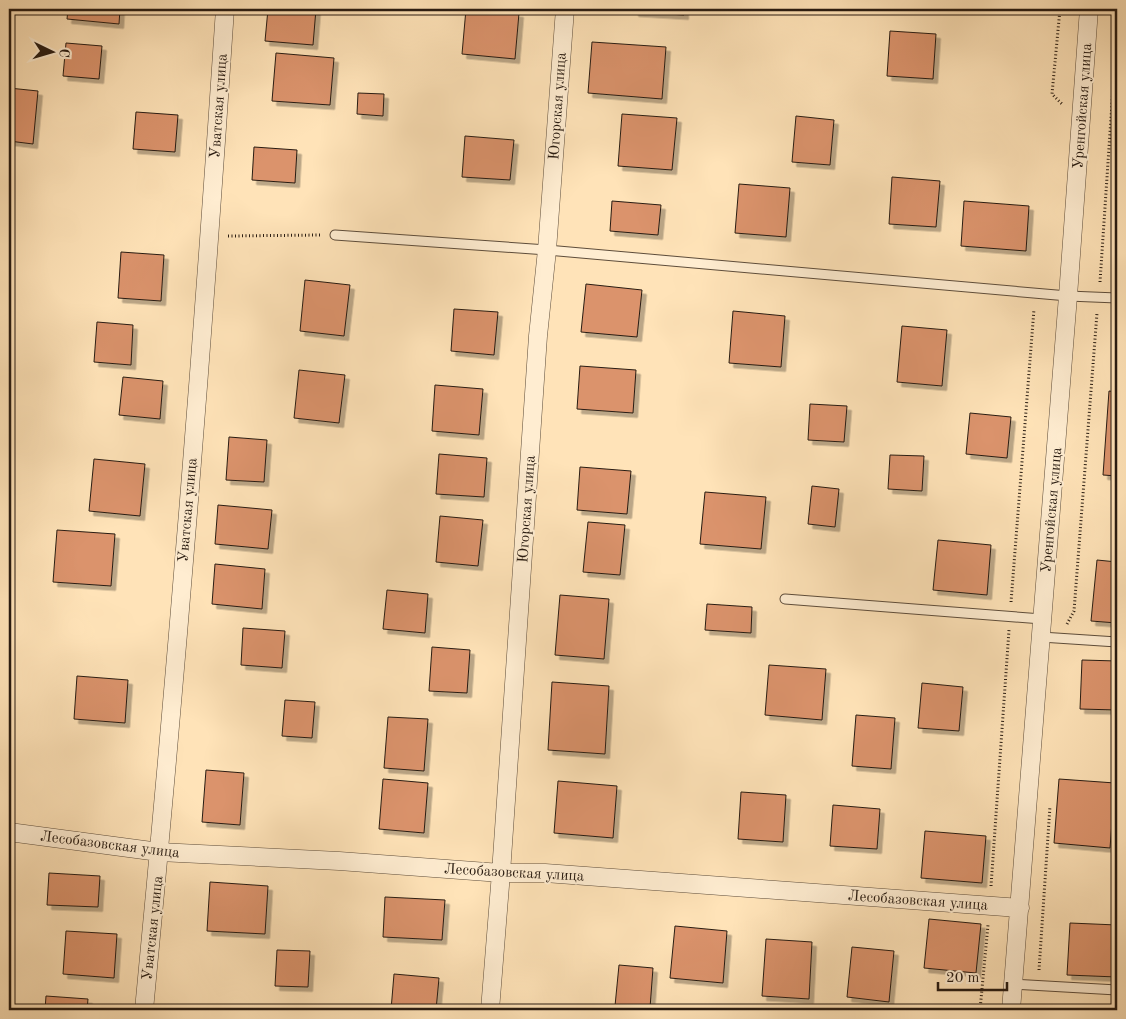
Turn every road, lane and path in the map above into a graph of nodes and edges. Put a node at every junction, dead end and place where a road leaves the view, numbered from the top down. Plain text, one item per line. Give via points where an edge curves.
1 (225, 9) edge
2 (565, 9) edge
3 (1060, 9) edge
4 (1089, 9) edge
5 (1117, 28) edge
6 (1064, 106) dead end
7 (334, 235) joint
8 (210, 236) junction
9 (546, 250) junction
10 (1043, 294) junction
11 (1068, 296) junction
12 (1099, 298) junction
13 (1117, 298) edge
14 (785, 598) dead end
15 (1010, 617) junction
16 (1042, 628) junction
17 (1061, 638) junction
18 (1117, 642) edge
19 (1050, 797) dead end
20 (9, 832) edge
21 (159, 852) junction
22 (501, 873) junction
23 (989, 906) junction
24 (1020, 908) junction
25 (1012, 984) junction
26 (1038, 986) junction
27 (1117, 990) edge
28 (144, 1010) edge
29 (490, 1010) edge
30 (980, 1010) edge
31 (1010, 1010) edge

1 - 8 street, Уватская улица
2 - 9 street, Югорская улица
3 - 6 path via 1052,94
4 - 11 street, Уренгойская улица
5 - 12 path
7 - 8 path
7 - 9 lane
8 - 21 street, Уватская улица
9 - 10 lane
9 - 22 street, Югорская улица
10 - 11 lane
10 - 15 path via 1034,302
11 - 12 lane
11 - 16 street, Уренгойская улица
12 - 13 lane
12 - 17 path via 1074,612
14 - 15 lane
15 - 16 lane
15 - 23 path
16 - 17 lane
16 - 24 street, Уренгойская улица
17 - 18 lane
19 - 26 path
20 - 21 street, Лесобазовская улица
21 - 22 street, Лесобазовская улица
21 - 28 street, Уватская улица
22 - 23 street, Лесобазовская улица via 555,874
22 - 29 street, Югорская улица
23 - 24 street, Лесобазовская улица
23 - 30 path
24 - 25 street, Уренгойская улица
25 - 26 lane
25 - 31 street, Уренгойская улица
26 - 27 lane

